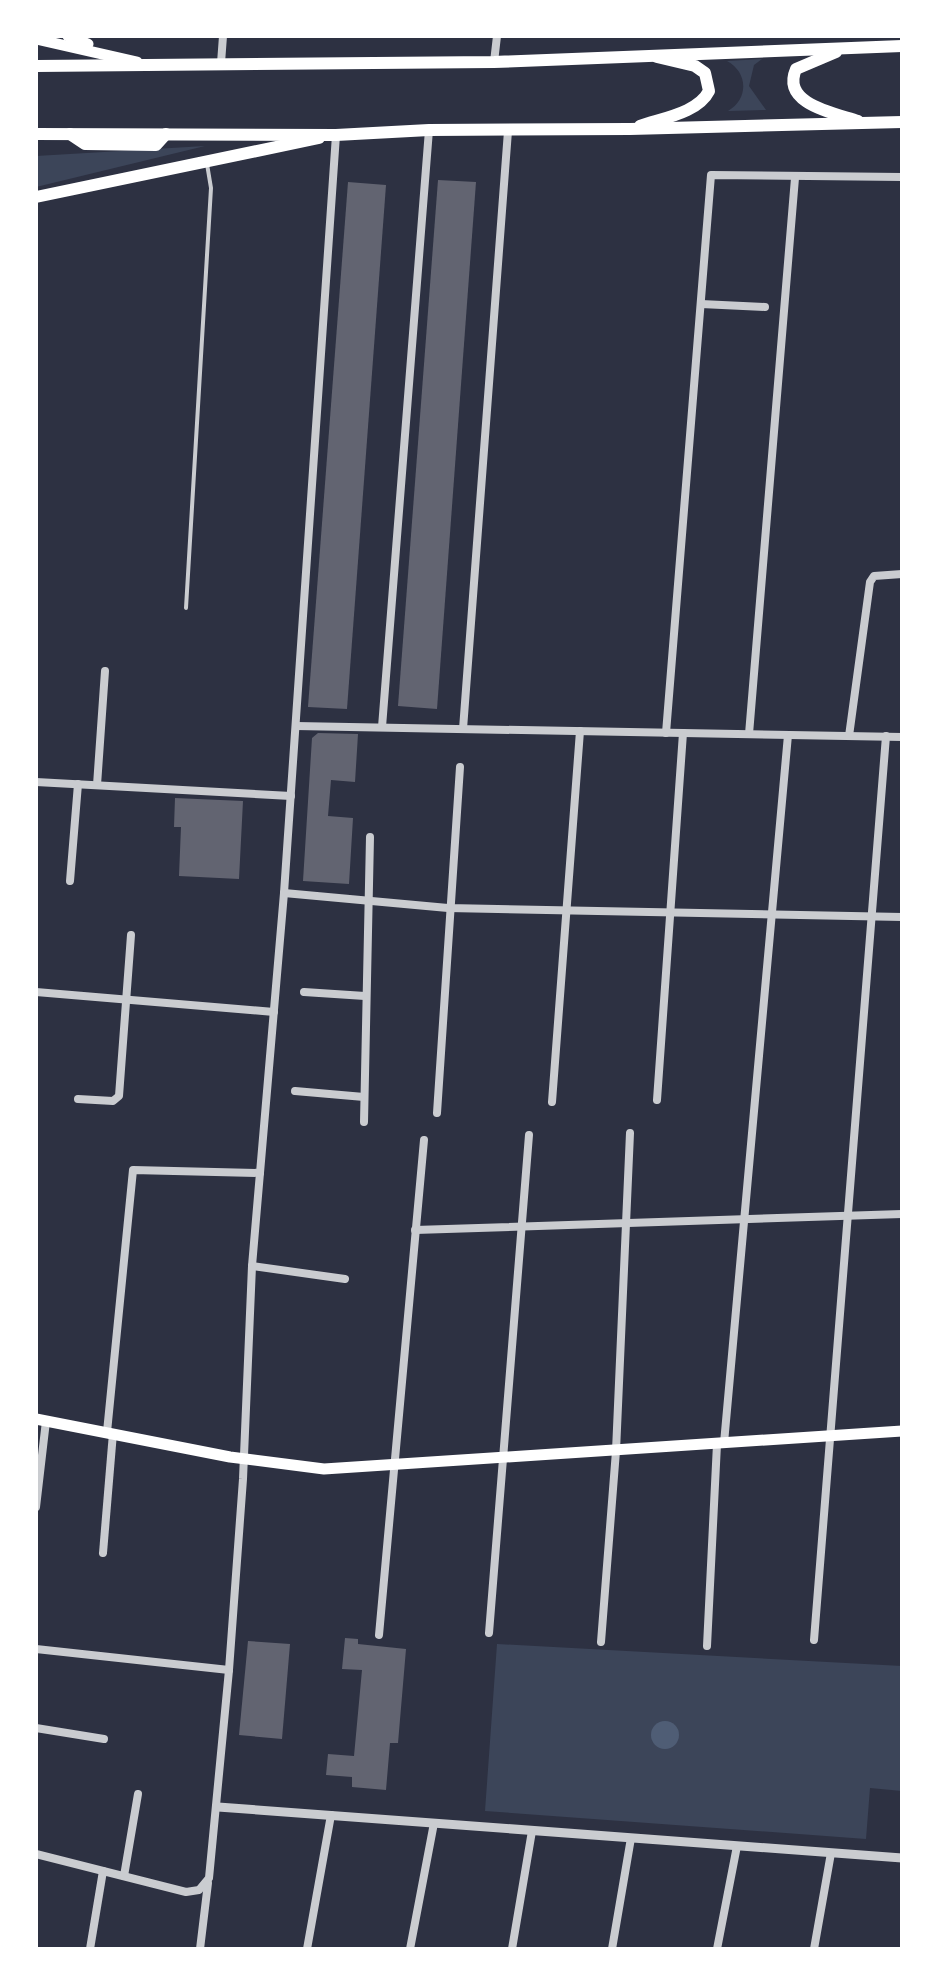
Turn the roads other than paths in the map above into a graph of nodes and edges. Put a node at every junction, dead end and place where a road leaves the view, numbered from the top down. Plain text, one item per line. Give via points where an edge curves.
1 (68, 36) edge
2 (223, 36) edge
3 (497, 36) edge
4 (36, 39) edge
5 (854, 46) junction
6 (902, 46) edge
7 (639, 53) junction
8 (494, 62) junction
9 (221, 63) junction
10 (149, 65) junction
11 (36, 66) edge
12 (902, 122) edge
13 (867, 124) junction
14 (630, 129) junction
15 (429, 130) junction
16 (508, 131) junction
17 (36, 134) edge
18 (336, 135) junction
19 (206, 161) junction
20 (902, 177) edge
21 (795, 178) junction
22 (36, 197) edge
23 (701, 304) junction
24 (765, 307) dead end
25 (902, 574) edge
26 (186, 608) dead end
27 (105, 671) dead end
28 (296, 726) junction
29 (382, 727) junction
30 (463, 729) junction
31 (580, 731) junction
32 (666, 733) junction
33 (683, 733) junction
34 (749, 734) junction
35 (788, 735) junction
36 (849, 736) junction
37 (886, 736) junction
38 (902, 737) edge
39 (460, 767) dead end
40 (36, 782) edge
41 (78, 784) junction
42 (97, 785) junction
43 (291, 796) junction
44 (370, 837) dead end
45 (70, 881) dead end
46 (284, 893) junction
47 (370, 903) junction
48 (448, 908) junction
49 (568, 911) junction
50 (668, 913) junction
51 (772, 915) junction
52 (871, 917) junction
53 (902, 917) edge
54 (131, 935) dead end
55 (36, 992) edge
56 (304, 992) dead end
57 (365, 996) junction
58 (125, 999) junction
59 (274, 1012) junction
60 (295, 1091) dead end
61 (364, 1097) junction
62 (78, 1099) dead end
63 (657, 1100) dead end
64 (552, 1102) dead end
65 (437, 1113) dead end
66 (364, 1122) dead end
67 (630, 1133) dead end
68 (529, 1135) dead end
69 (424, 1140) dead end
70 (260, 1173) junction
71 (902, 1214) edge
72 (847, 1216) junction
73 (744, 1220) junction
74 (625, 1223) junction
75 (522, 1228) junction
76 (415, 1230) junction
77 (252, 1266) junction
78 (345, 1279) dead end
79 (41, 1420) edge
80 (902, 1431) edge
81 (110, 1433) junction
82 (829, 1436) junction
83 (720, 1444) junction
84 (616, 1451) junction
85 (244, 1459) junction
86 (505, 1459) junction
87 (392, 1467) junction
88 (36, 1507) edge
89 (103, 1553) dead end
90 (489, 1633) dead end
91 (379, 1635) dead end
92 (814, 1640) dead end
93 (601, 1642) dead end
94 (707, 1646) dead end
95 (36, 1649) edge
96 (229, 1670) junction
97 (36, 1728) edge
98 (104, 1739) dead end
99 (138, 1794) dead end
100 (218, 1807) junction
101 (331, 1815) junction
102 (434, 1823) junction
103 (532, 1831) junction
104 (631, 1838) junction
105 (737, 1846) junction
106 (831, 1853) junction
107 (36, 1854) edge
108 (902, 1858) edge
109 (103, 1871) junction
110 (124, 1876) junction
111 (209, 1878) junction
112 (90, 1949) edge
113 (200, 1949) edge
114 (307, 1949) edge
115 (410, 1949) edge
116 (512, 1949) edge
117 (612, 1949) edge
118 (717, 1949) edge
119 (814, 1949) edge

1 - 10 main road
2 - 9 street
3 - 8 street
4 - 10 main road
5 - 6 main road
5 - 7 main road
5 - 13 main road via 805,63 796,69 793,86 798,97 813,105
7 - 8 main road
7 - 14 main road via 695,66 705,73 709,91 689,108
8 - 9 main road
9 - 10 main road
10 - 11 main road
12 - 13 main road
13 - 14 main road
14 - 16 main road
15 - 16 main road
15 - 18 main road
15 - 29 street
16 - 30 street
17 - 18 main road
18 - 19 main road
18 - 28 street
19 - 22 main road
19 - 26 lane via 211,188
20 - 21 street
21 - 23 street via 711,175
21 - 34 street
23 - 24 street
23 - 32 street
25 - 36 street via 874,576
27 - 42 street
28 - 29 street
28 - 43 street
29 - 30 street
30 - 31 street
31 - 32 street
31 - 49 street
32 - 33 street
33 - 34 street
33 - 50 street
34 - 35 street
35 - 36 street
35 - 51 street
36 - 37 street
37 - 38 street
37 - 52 street
39 - 48 street
40 - 41 street
41 - 42 street
41 - 45 street
42 - 43 street
43 - 46 street
44 - 47 street
46 - 47 street
46 - 59 street
47 - 48 street
47 - 57 street
48 - 49 street
48 - 65 street
49 - 50 street
49 - 64 street
50 - 51 street
50 - 63 street
51 - 52 street
51 - 73 street
52 - 53 street
52 - 72 street
54 - 58 street
55 - 58 street
56 - 57 street
57 - 61 street
58 - 59 street
58 - 62 street via 117,1100
59 - 70 street
60 - 61 street
61 - 66 street
67 - 74 street
68 - 75 street
69 - 76 street
70 - 77 street
70 - 81 street via 133,1170
71 - 72 street
72 - 73 street
72 - 82 street
73 - 74 street
73 - 83 street
74 - 75 street
74 - 84 street
75 - 76 street
75 - 86 street
76 - 87 street
77 - 78 street
77 - 85 street
79 - 81 main road
79 - 88 street
80 - 82 main road
81 - 85 main road
81 - 89 street
82 - 83 main road
82 - 92 street
83 - 84 main road
83 - 94 street
84 - 86 main road
84 - 93 street
85 - 87 main road via 324,1469
85 - 96 street
86 - 87 main road
86 - 90 street
87 - 91 street
95 - 96 street
96 - 100 street
97 - 98 street
99 - 110 street
100 - 101 street
100 - 111 street
101 - 102 street
101 - 114 street
102 - 103 street
102 - 115 street
103 - 104 street
103 - 116 street
104 - 105 street
104 - 117 street
105 - 106 street
105 - 118 street
106 - 108 street
106 - 119 street
107 - 109 street
109 - 110 street
109 - 112 street
110 - 111 street via 192,1892
111 - 113 street

